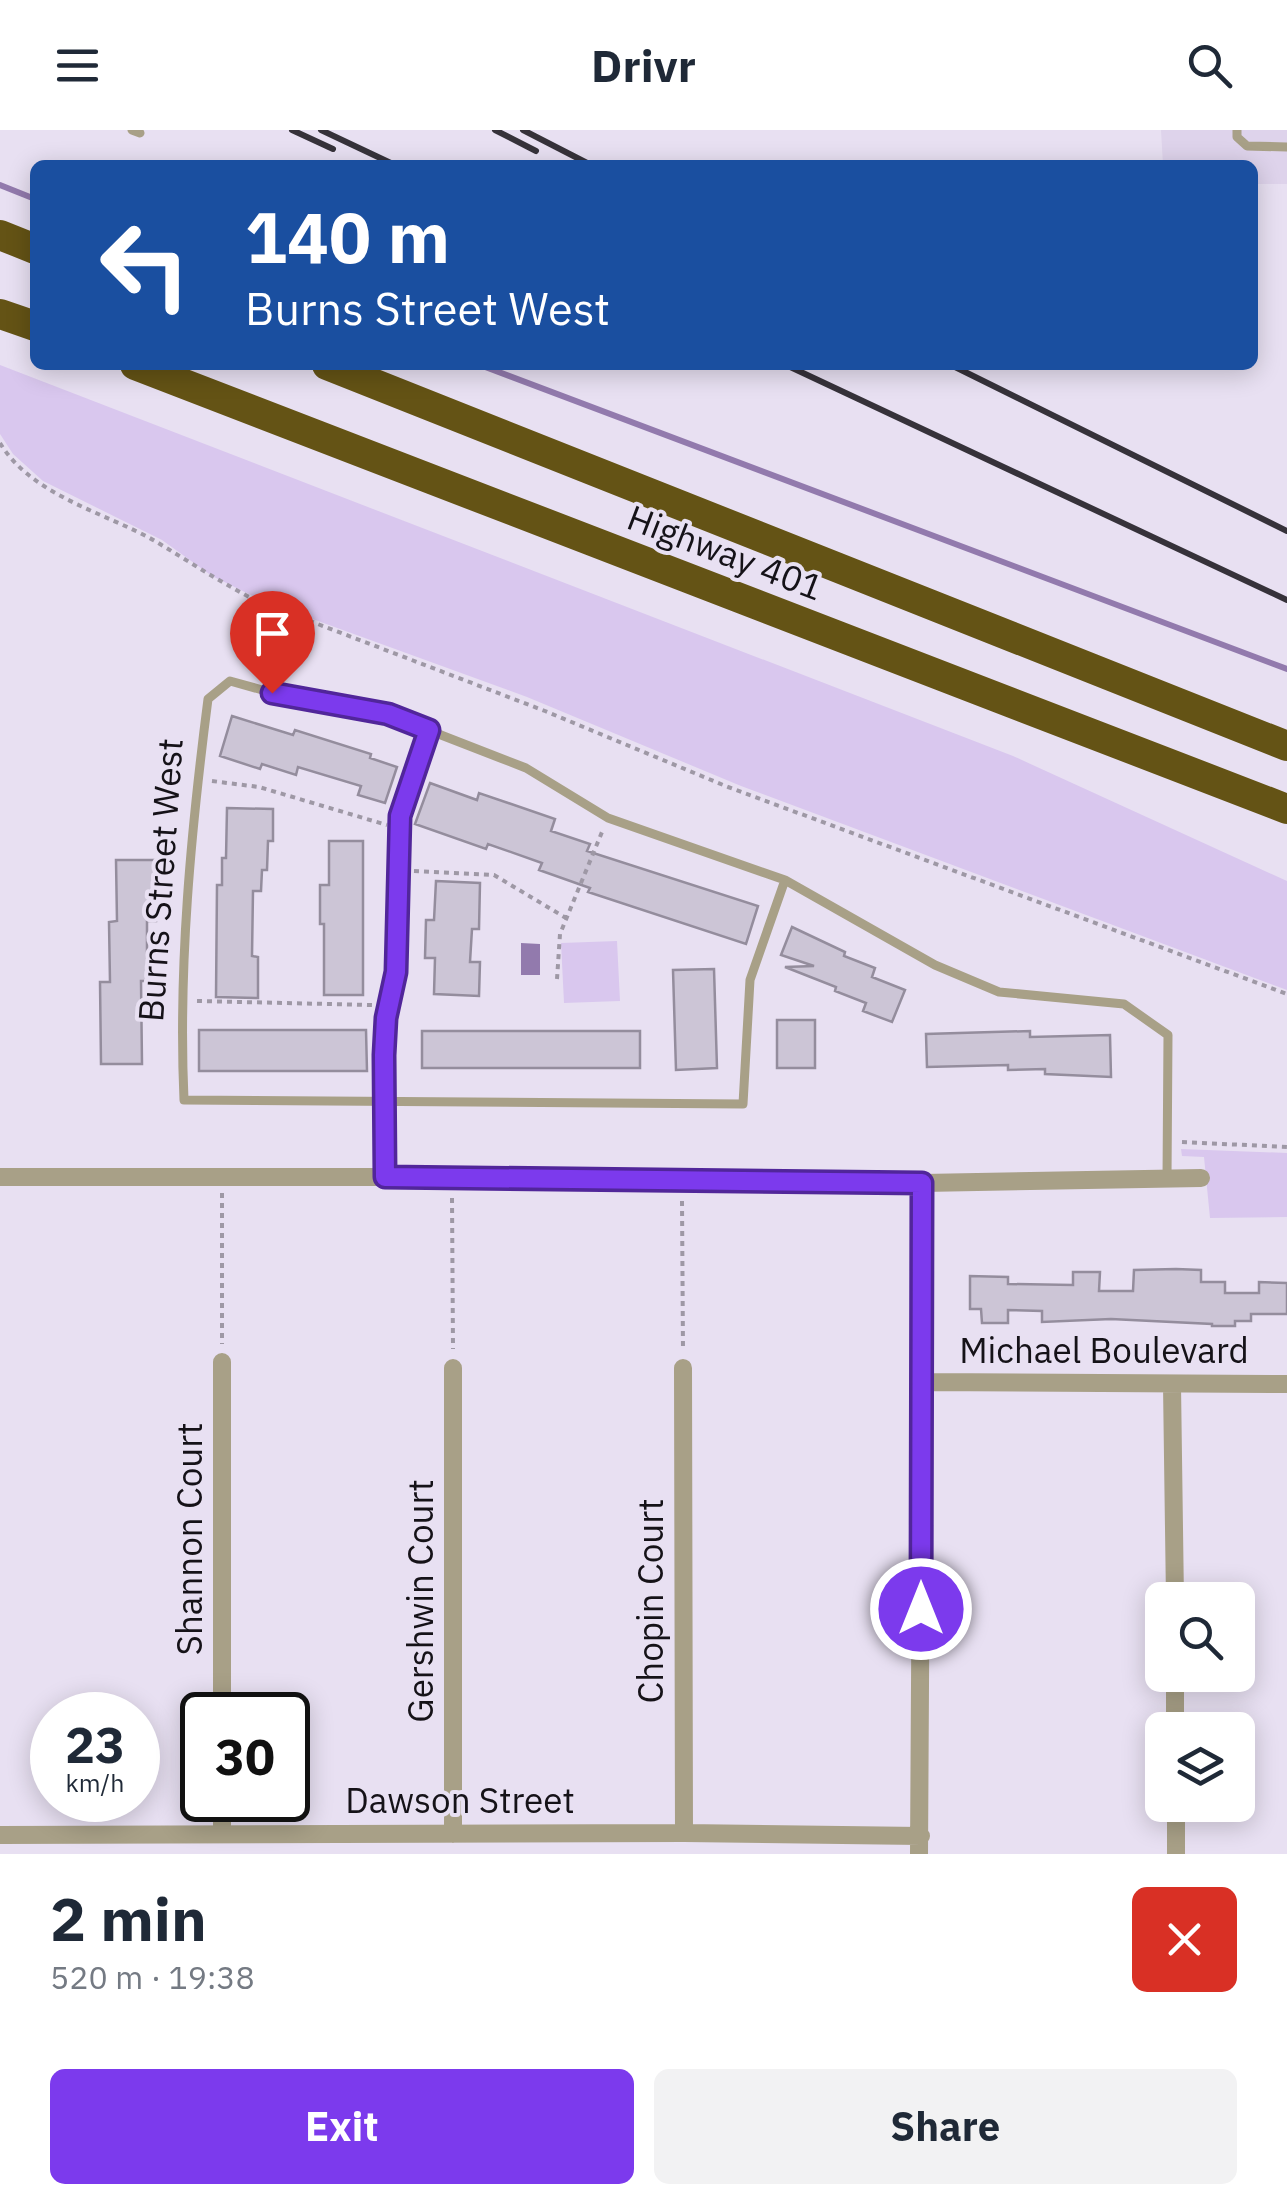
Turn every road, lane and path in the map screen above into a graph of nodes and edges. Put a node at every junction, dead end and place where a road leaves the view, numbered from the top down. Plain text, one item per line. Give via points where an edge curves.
1 (1237, 130) edge
2 (1287, 147) edge
3 (0, 235) edge
4 (30, 247) edge
5 (0, 314) edge
6 (30, 324) edge
7 (149, 370) edge
8 (340, 370) edge
9 (0, 443) edge
10 (429, 730) junction
11 (1287, 746) edge
12 (198, 779) junction
13 (1287, 809) edge
14 (608, 818) junction
15 (400, 827) junction
16 (399, 870) junction
17 (785, 880) junction
18 (566, 918) junction
19 (557, 979) dead end
20 (1287, 994) edge
21 (182, 1001) junction
22 (389, 1006) junction
23 (382, 1104) junction
24 (1167, 1142) junction
25 (1287, 1146) edge
26 (0, 1177) edge
27 (385, 1177) junction
28 (222, 1178) junction
29 (452, 1178) junction
30 (1167, 1178) junction
31 (1201, 1178) dead end
32 (682, 1181) junction
33 (922, 1183) junction
34 (222, 1362) joint
35 (453, 1368) joint
36 (684, 1368) joint
37 (922, 1382) junction
38 (1287, 1384) edge
39 (1172, 1385) junction
40 (1175, 1582) edge
41 (222, 1692) edge
42 (222, 1822) edge
43 (1176, 1822) edge
44 (684, 1833) junction
45 (222, 1834) junction
46 (454, 1834) junction
47 (0, 1835) edge
48 (920, 1845) edge
49 (1176, 1854) edge

1 - 2 lane via 1247,146
3 - 4 highway
5 - 6 highway
7 - 13 highway, Highway 401
8 - 11 highway, Highway 401
9 - 20 path via 48,488 255,600 728,787
10 - 12 lane, Burns Street West via 388,714 230,681 208,699
10 - 14 lane, Burns Street West via 526,768
10 - 15 lane
12 - 15 path via 259,788
12 - 21 lane, Burns Street West
14 - 17 lane, Burns Street West
14 - 18 path
15 - 16 lane
16 - 18 path via 494,875
16 - 22 lane
17 - 23 lane, Burns Street West via 750,980 743,1104
17 - 24 lane, Burns Street West via 935,966 999,992 1124,1004 1168,1034
18 - 19 path
21 - 22 path
21 - 23 lane, Burns Street West via 184,1100
22 - 23 lane
23 - 27 lane
24 - 25 path
24 - 30 lane, Burns Street West
26 - 28 street
27 - 28 street
27 - 29 street
28 - 34 path
29 - 32 street
29 - 35 path
30 - 31 street
30 - 33 street
32 - 33 street
32 - 36 path
33 - 37 street, Michael Boulevard
34 - 41 street, Shannon Court
35 - 46 street, Gershwin Court
36 - 44 street, Chopin Court
37 - 39 street, Michael Boulevard
37 - 48 street, Michael Boulevard
38 - 39 street, Michael Boulevard
39 - 40 street
42 - 45 street
43 - 49 street
44 - 46 street, Dawson Street
44 - 48 street, Dawson Street
45 - 46 street, Dawson Street
45 - 47 street, Dawson Street

